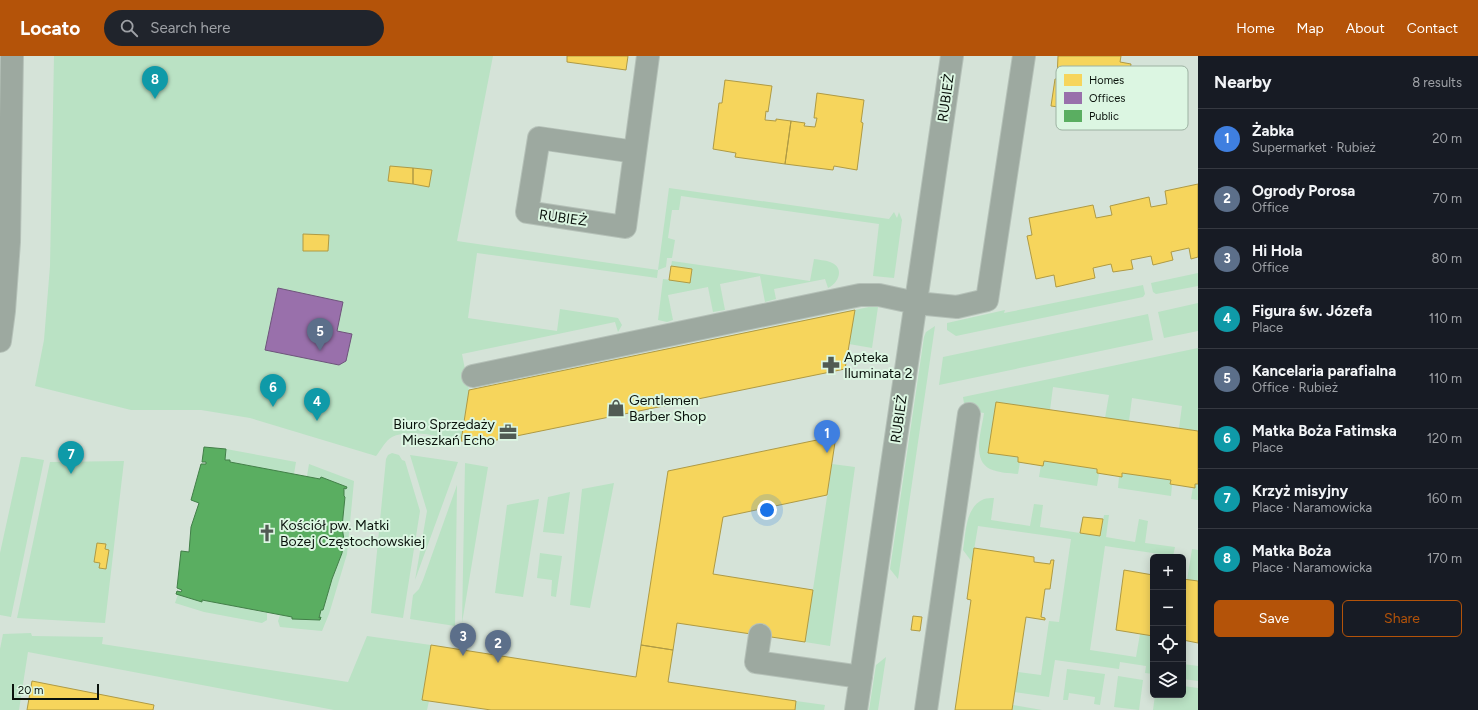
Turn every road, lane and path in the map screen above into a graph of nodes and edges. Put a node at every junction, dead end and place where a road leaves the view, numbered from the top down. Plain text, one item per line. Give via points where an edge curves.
1 (12, 56) edge
2 (648, 56) edge
3 (952, 56) edge
4 (1024, 56) edge
5 (635, 152) junction
6 (916, 302) junction
7 (0, 341) edge
8 (472, 376) dead end
9 (969, 414) dead end
10 (760, 635) dead end
11 (861, 677) junction
12 (856, 710) edge
13 (926, 710) edge

1 - 7 street via 9,242
2 - 5 street, RUBIEŻ
3 - 6 street, RUBIEŻ
4 - 6 street via 987,300 958,307
5 - 5 street, RUBIEŻ via 539,138 527,212 625,227
6 - 8 street via 879,295 860,295
6 - 11 street, RUBIEŻ
9 - 13 street
10 - 11 street via 756,662
11 - 12 street, RUBIEŻ

